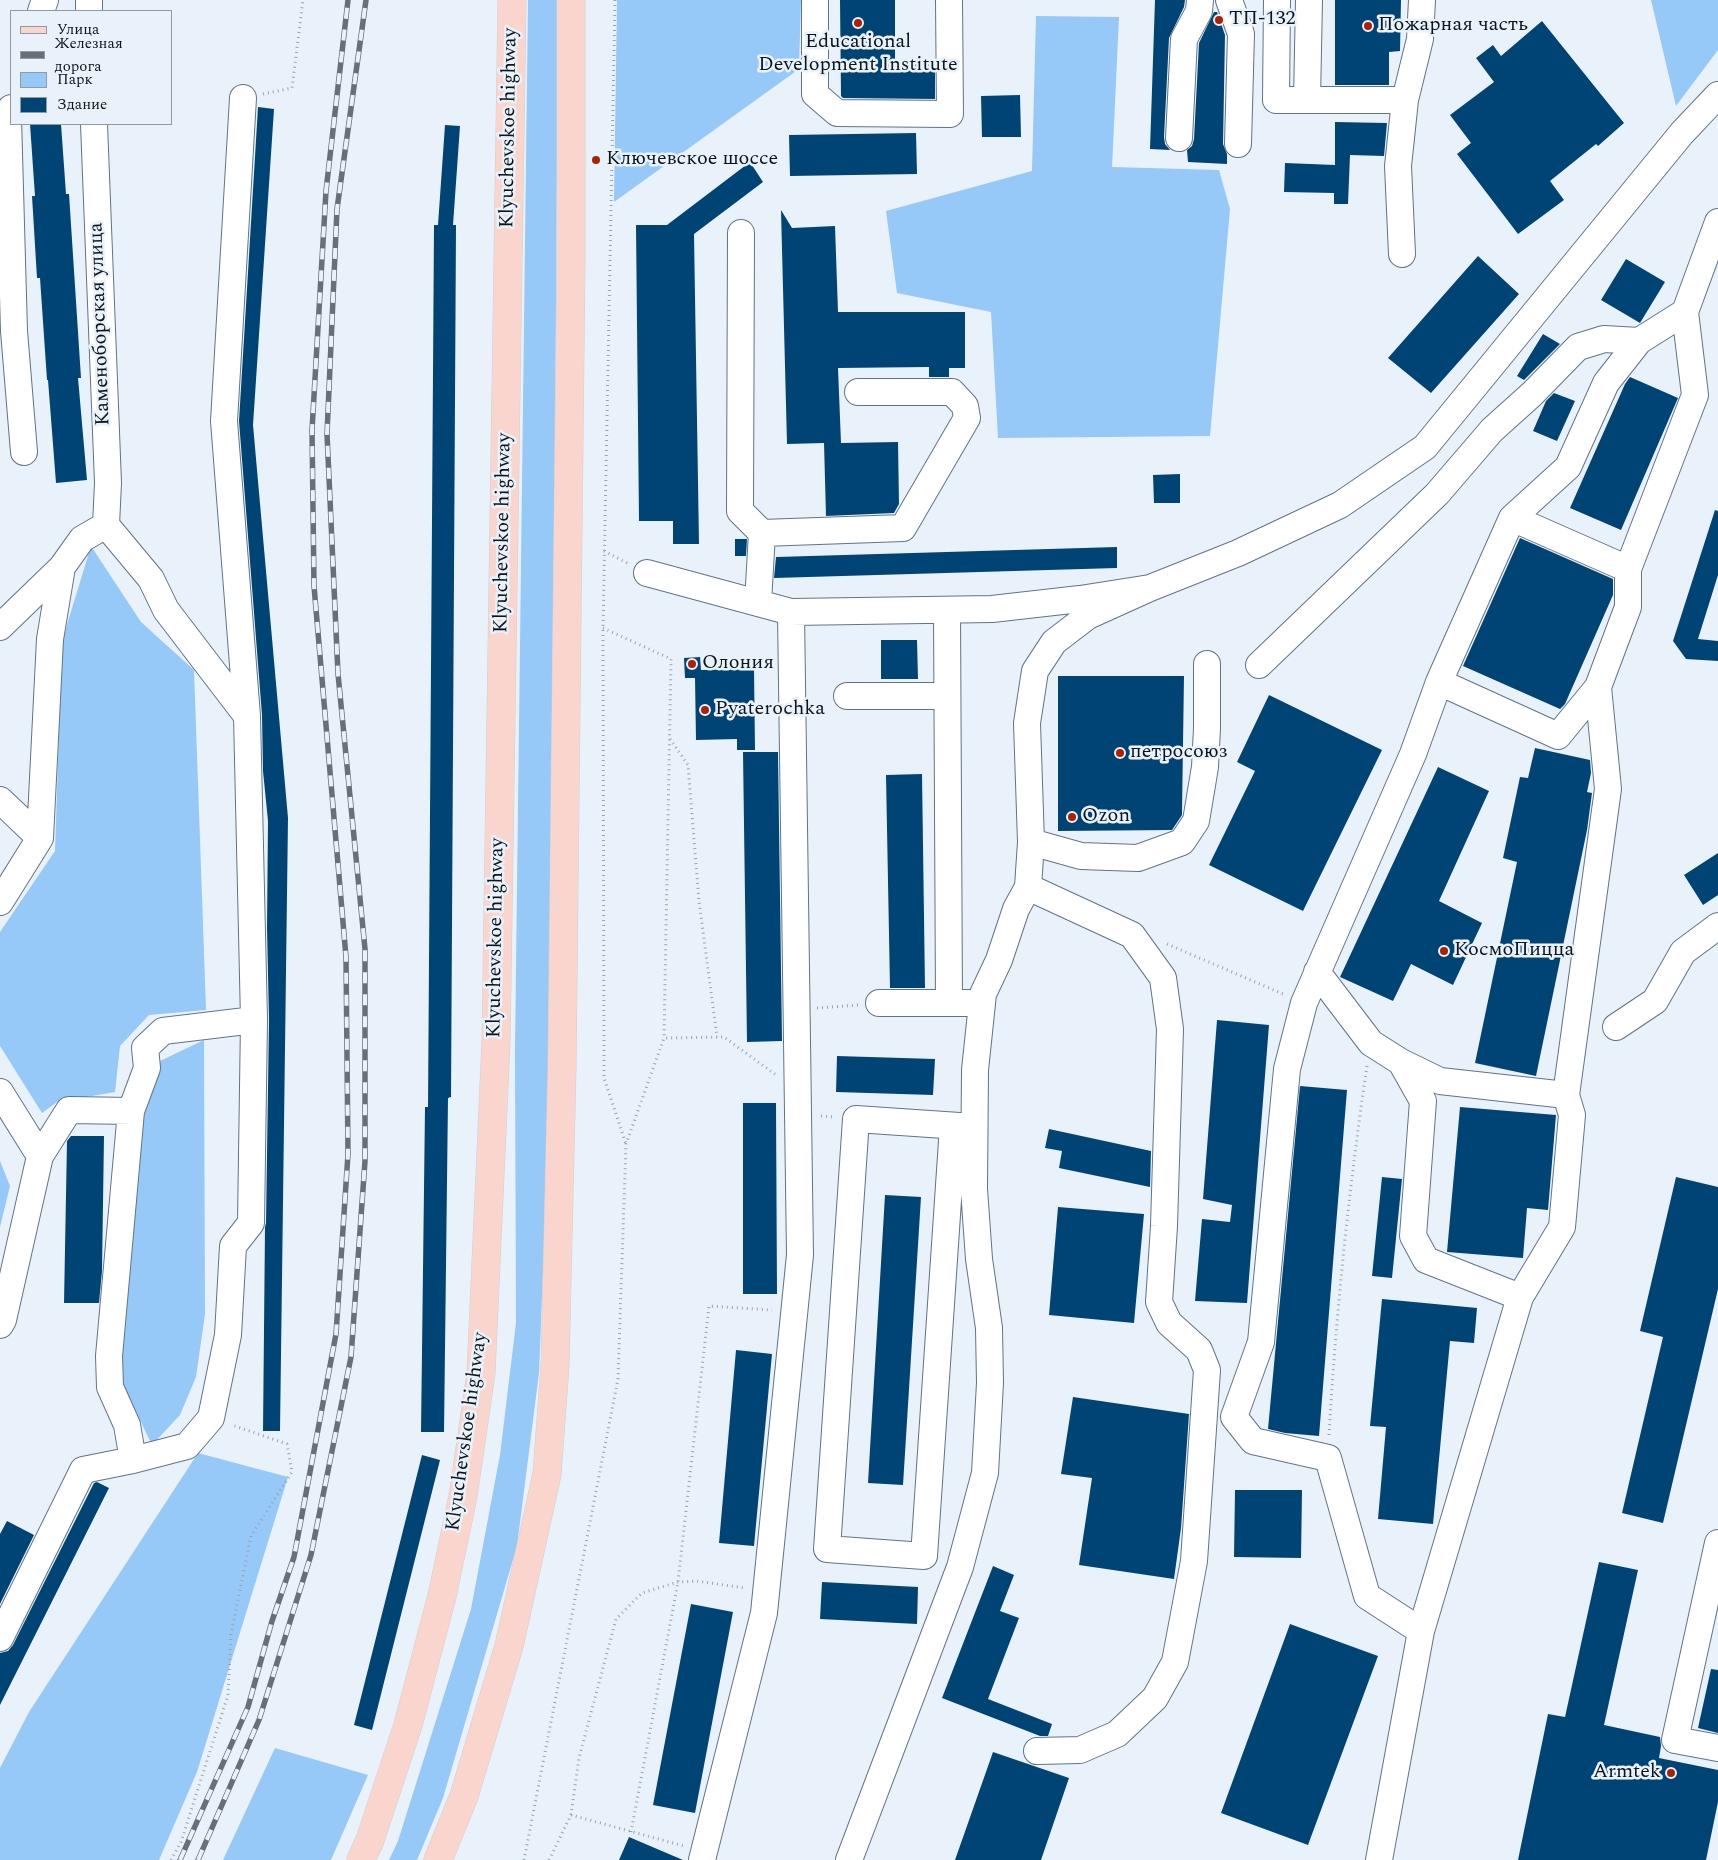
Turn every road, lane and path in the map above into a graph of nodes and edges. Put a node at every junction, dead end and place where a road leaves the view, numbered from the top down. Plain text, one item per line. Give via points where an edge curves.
1 (302, 0) edge
2 (512, 0) edge
3 (571, 0) edge
4 (615, 0) edge
5 (815, 0) edge
6 (949, 0) edge
7 (1200, 0) edge
8 (1229, 0) edge
9 (1277, 0) edge
10 (1309, 0) edge
11 (1422, 0) edge
12 (1718, 95) edge
13 (243, 98) joint
14 (1307, 100) junction
15 (1405, 100) junction
16 (10, 111) edge
17 (94, 125) edge
18 (1179, 138) dead end
19 (1238, 144) dead end
20 (1718, 222) edge
21 (741, 233) dead end
22 (1402, 254) dead end
23 (1685, 312) junction
24 (1639, 341) junction
25 (858, 392) dead end
26 (24, 452) dead end
27 (1512, 518) junction
28 (106, 525) junction
29 (762, 533) junction
30 (62, 566) junction
31 (1628, 569) junction
32 (647, 573) dead end
33 (1150, 588) junction
34 (758, 603) junction
35 (947, 611) junction
36 (791, 612) junction
37 (0, 628) edge
38 (603, 628) junction
39 (1207, 664) dead end
40 (1259, 665) dead end
41 (1439, 682) junction
42 (1598, 687) junction
43 (847, 696) dead end
44 (947, 696) junction
45 (247, 716) junction
46 (670, 738) junction
47 (0, 800) edge
48 (40, 838) junction
49 (1031, 842) junction
50 (1028, 887) junction
51 (0, 902) edge
52 (1718, 926) edge
53 (1161, 941) dead end
54 (1317, 972) junction
55 (982, 1002) junction
56 (879, 1003) joint
57 (949, 1003) junction
58 (1304, 1003) junction
59 (797, 1009) junction
60 (254, 1020) junction
61 (1616, 1027) dead end
62 (717, 1037) junction
63 (664, 1038) junction
64 (1371, 1044) junction
65 (1401, 1062) junction
66 (0, 1092) edge
67 (1566, 1095) junction
68 (797, 1102) junction
69 (131, 1111) junction
70 (856, 1119) junction
71 (964, 1126) junction
72 (626, 1144) junction
73 (40, 1156) junction
74 (1520, 1297) junction
75 (795, 1312) junction
76 (0, 1325) edge
77 (211, 1418) junction
78 (1328, 1458) junction
79 (132, 1460) junction
80 (1718, 1543) edge
81 (678, 1582) junction
82 (767, 1591) junction
83 (1421, 1631) junction
84 (0, 1638) edge
85 (1718, 1748) edge
86 (1037, 1751) dead end
87 (571, 1816) junction
88 (631, 1832) junction
89 (703, 1856) edge
90 (171, 1860) edge
91 (361, 1860) edge
92 (438, 1860) edge
93 (524, 1860) edge
94 (549, 1860) edge
95 (849, 1860) edge
96 (1379, 1860) edge

1 - 13 path via 292,88
2 - 91 main road, Klyuchevskoe highway via 496,1042 481,1373 463,1496 442,1596 408,1725
3 - 92 main road via 562,1066 551,1425 547,1474 509,1646 464,1796
4 - 38 path
5 - 6 street via 815,94 836,113 950,114
7 - 18 street via 1199,11 1184,39
8 - 19 street via 1241,34
9 - 14 street via 1276,100
10 - 14 street
11 - 15 street via 1420,39
12 - 33 street via 1682,133 1425,448 1340,505 1238,553
13 - 45 street via 224,421
14 - 15 street
15 - 22 street via 1398,166
16 - 26 street via 14,331
17 - 28 street, Каменоборская улица via 108,483
20 - 23 street
21 - 29 street via 740,511
23 - 24 street
23 - 31 street via 1695,395
24 - 27 street via 1606,383 1568,467
24 - 40 street via 1604,339 1578,347 1492,430 1437,494
25 - 29 street via 952,392 965,406 967,418 903,528
27 - 31 street
27 - 41 street
28 - 30 street via 82,539
28 - 45 street via 151,579 166,610
29 - 34 street
30 - 37 street
30 - 48 street via 50,639
31 - 42 street via 1628,607
32 - 34 street
33 - 35 street via 992,609
33 - 49 street via 1088,616 1054,642 1036,671 1027,723
34 - 36 street
35 - 36 street
35 - 44 street
36 - 59 street
38 - 46 path via 671,659
38 - 72 path via 604,1078
39 - 49 street via 1205,767 1196,821 1182,842 1138,858 1081,856
41 - 42 street via 1558,736
41 - 54 street via 1413,754
42 - 67 street via 1608,789
43 - 44 street
44 - 57 street
45 - 60 street
46 - 62 path via 688,765 699,901
46 - 63 path
47 - 48 street
48 - 51 street
49 - 50 street
50 - 55 street via 1016,909
50 - 86 street via 1132,935 1163,978 1170,1029 1164,1226 1158,1302 1169,1323 1199,1350 1207,1370 1194,1561 1175,1662 1156,1698 1117,1734 1080,1750
52 - 61 street via 1683,952 1655,1001
53 - 58 path
54 - 58 street
54 - 64 street
55 - 57 street
55 - 71 street via 975,1070
56 - 57 street
56 - 59 path
58 - 78 street via 1287,1069 1261,1342 1234,1417 1253,1441
59 - 68 street
60 - 69 street via 163,1031 145,1048 147,1068
60 - 77 street via 251,1223 232,1246 228,1335
62 - 63 path
62 - 68 path via 724,1037
63 - 72 path
64 - 65 street
64 - 78 path via 1354,1158 1332,1380
65 - 67 street via 1440,1081
65 - 74 street via 1423,1100 1413,1236 1426,1260
66 - 73 street
67 - 74 street via 1572,1115 1562,1227
68 - 70 path
68 - 75 street via 800,1255
69 - 73 street via 69,1110
69 - 79 street via 109,1356 110,1387 127,1425
70 - 71 street
70 - 71 street via 827,1549 924,1556
71 - 95 street via 989,1328 990,1383 985,1473 960,1567
72 - 93 path via 618,1380
73 - 76 street
74 - 83 street
75 - 81 path via 709,1306
75 - 82 street
77 - 79 street via 188,1446
77 - 90 path via 287,1444 292,1472 251,1536 231,1634 228,1695 182,1842
78 - 83 street via 1367,1596
79 - 84 street via 82,1470
80 - 85 street via 1675,1740
81 - 82 path via 696,1580
81 - 87 path via 642,1593 616,1619 579,1758
81 - 88 path
82 - 89 street
83 - 96 street
87 - 88 path
87 - 94 path
88 - 89 path

